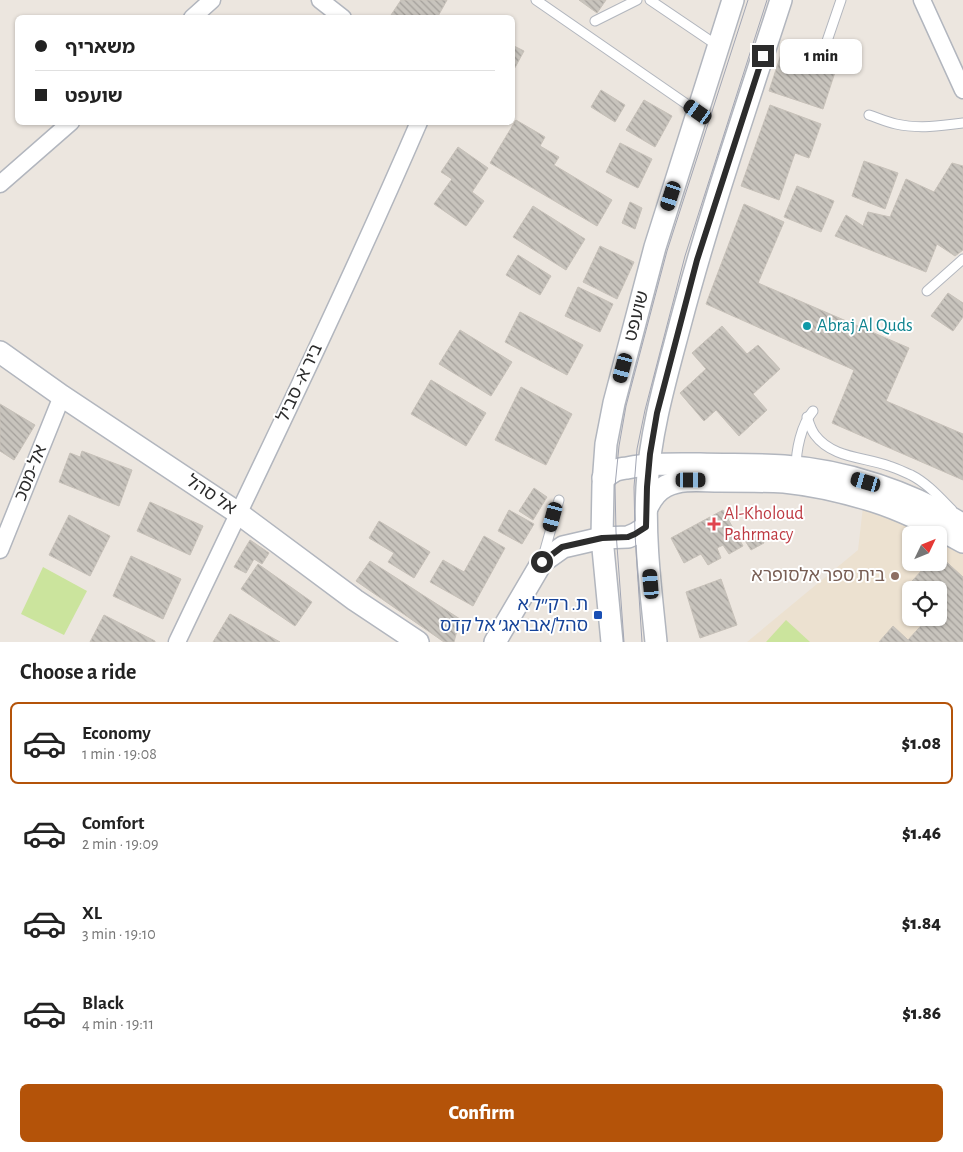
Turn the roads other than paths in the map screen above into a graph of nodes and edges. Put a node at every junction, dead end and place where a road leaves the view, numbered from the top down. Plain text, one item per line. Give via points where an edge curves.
1 (212, 0) edge
2 (320, 0) edge
3 (536, 0) edge
4 (638, 0) edge
5 (650, 0) edge
6 (733, 0) edge
7 (781, 0) edge
8 (841, 0) edge
9 (922, 0) edge
10 (195, 15) edge
11 (339, 15) edge
12 (595, 20) dead end
13 (826, 44) dead end
14 (718, 46) junction
15 (963, 90) edge
16 (698, 112) junction
17 (869, 115) dead end
18 (963, 123) edge
19 (68, 125) edge
20 (418, 125) edge
21 (0, 184) edge
22 (963, 259) edge
23 (927, 291) dead end
24 (0, 352) edge
25 (62, 396) junction
26 (654, 427) junction
27 (649, 464) junction
28 (694, 464) junction
29 (796, 476) junction
30 (603, 478) junction
31 (559, 500) dead end
32 (238, 513) junction
33 (646, 518) junction
34 (963, 521) edge
35 (963, 525) edge
36 (602, 538) junction
37 (963, 542) edge
38 (0, 550) edge
39 (542, 562) junction
40 (177, 642) edge
41 (418, 642) edge
42 (495, 642) edge
43 (612, 642) edge
44 (656, 642) edge

1 - 10 street
2 - 11 street
3 - 16 lane
4 - 12 lane
5 - 14 lane
6 - 14 street, שועפט
7 - 26 street via 697,260
8 - 13 lane
9 - 15 street
14 - 16 street, שועפט
16 - 30 street, שועפט via 655,247 614,403
17 - 18 lane via 897,124 939,126
19 - 21 street
20 - 32 street, ביר א- סביל
22 - 23 lane
24 - 25 street, אל סהל
25 - 32 street, אל סהל
25 - 38 street, אל-מסכ
26 - 27 street
26 - 28 street via 668,449
27 - 28 street
27 - 30 street via 617,470
27 - 33 street
28 - 29 street via 785,466
29 - 33 street via 784,482 691,480 673,483 652,497
29 - 34 lane via 798,446 810,414 812,432 826,446 912,475
29 - 35 street via 818,470 880,485 927,504
29 - 37 street via 920,519
30 - 36 street, שועפט
31 - 39 lane
32 - 40 street, ביר א- סביל
32 - 41 street, אל סהל
33 - 36 street via 635,534
33 - 44 street
36 - 39 street via 562,547
36 - 43 street, שועפט
39 - 42 street

